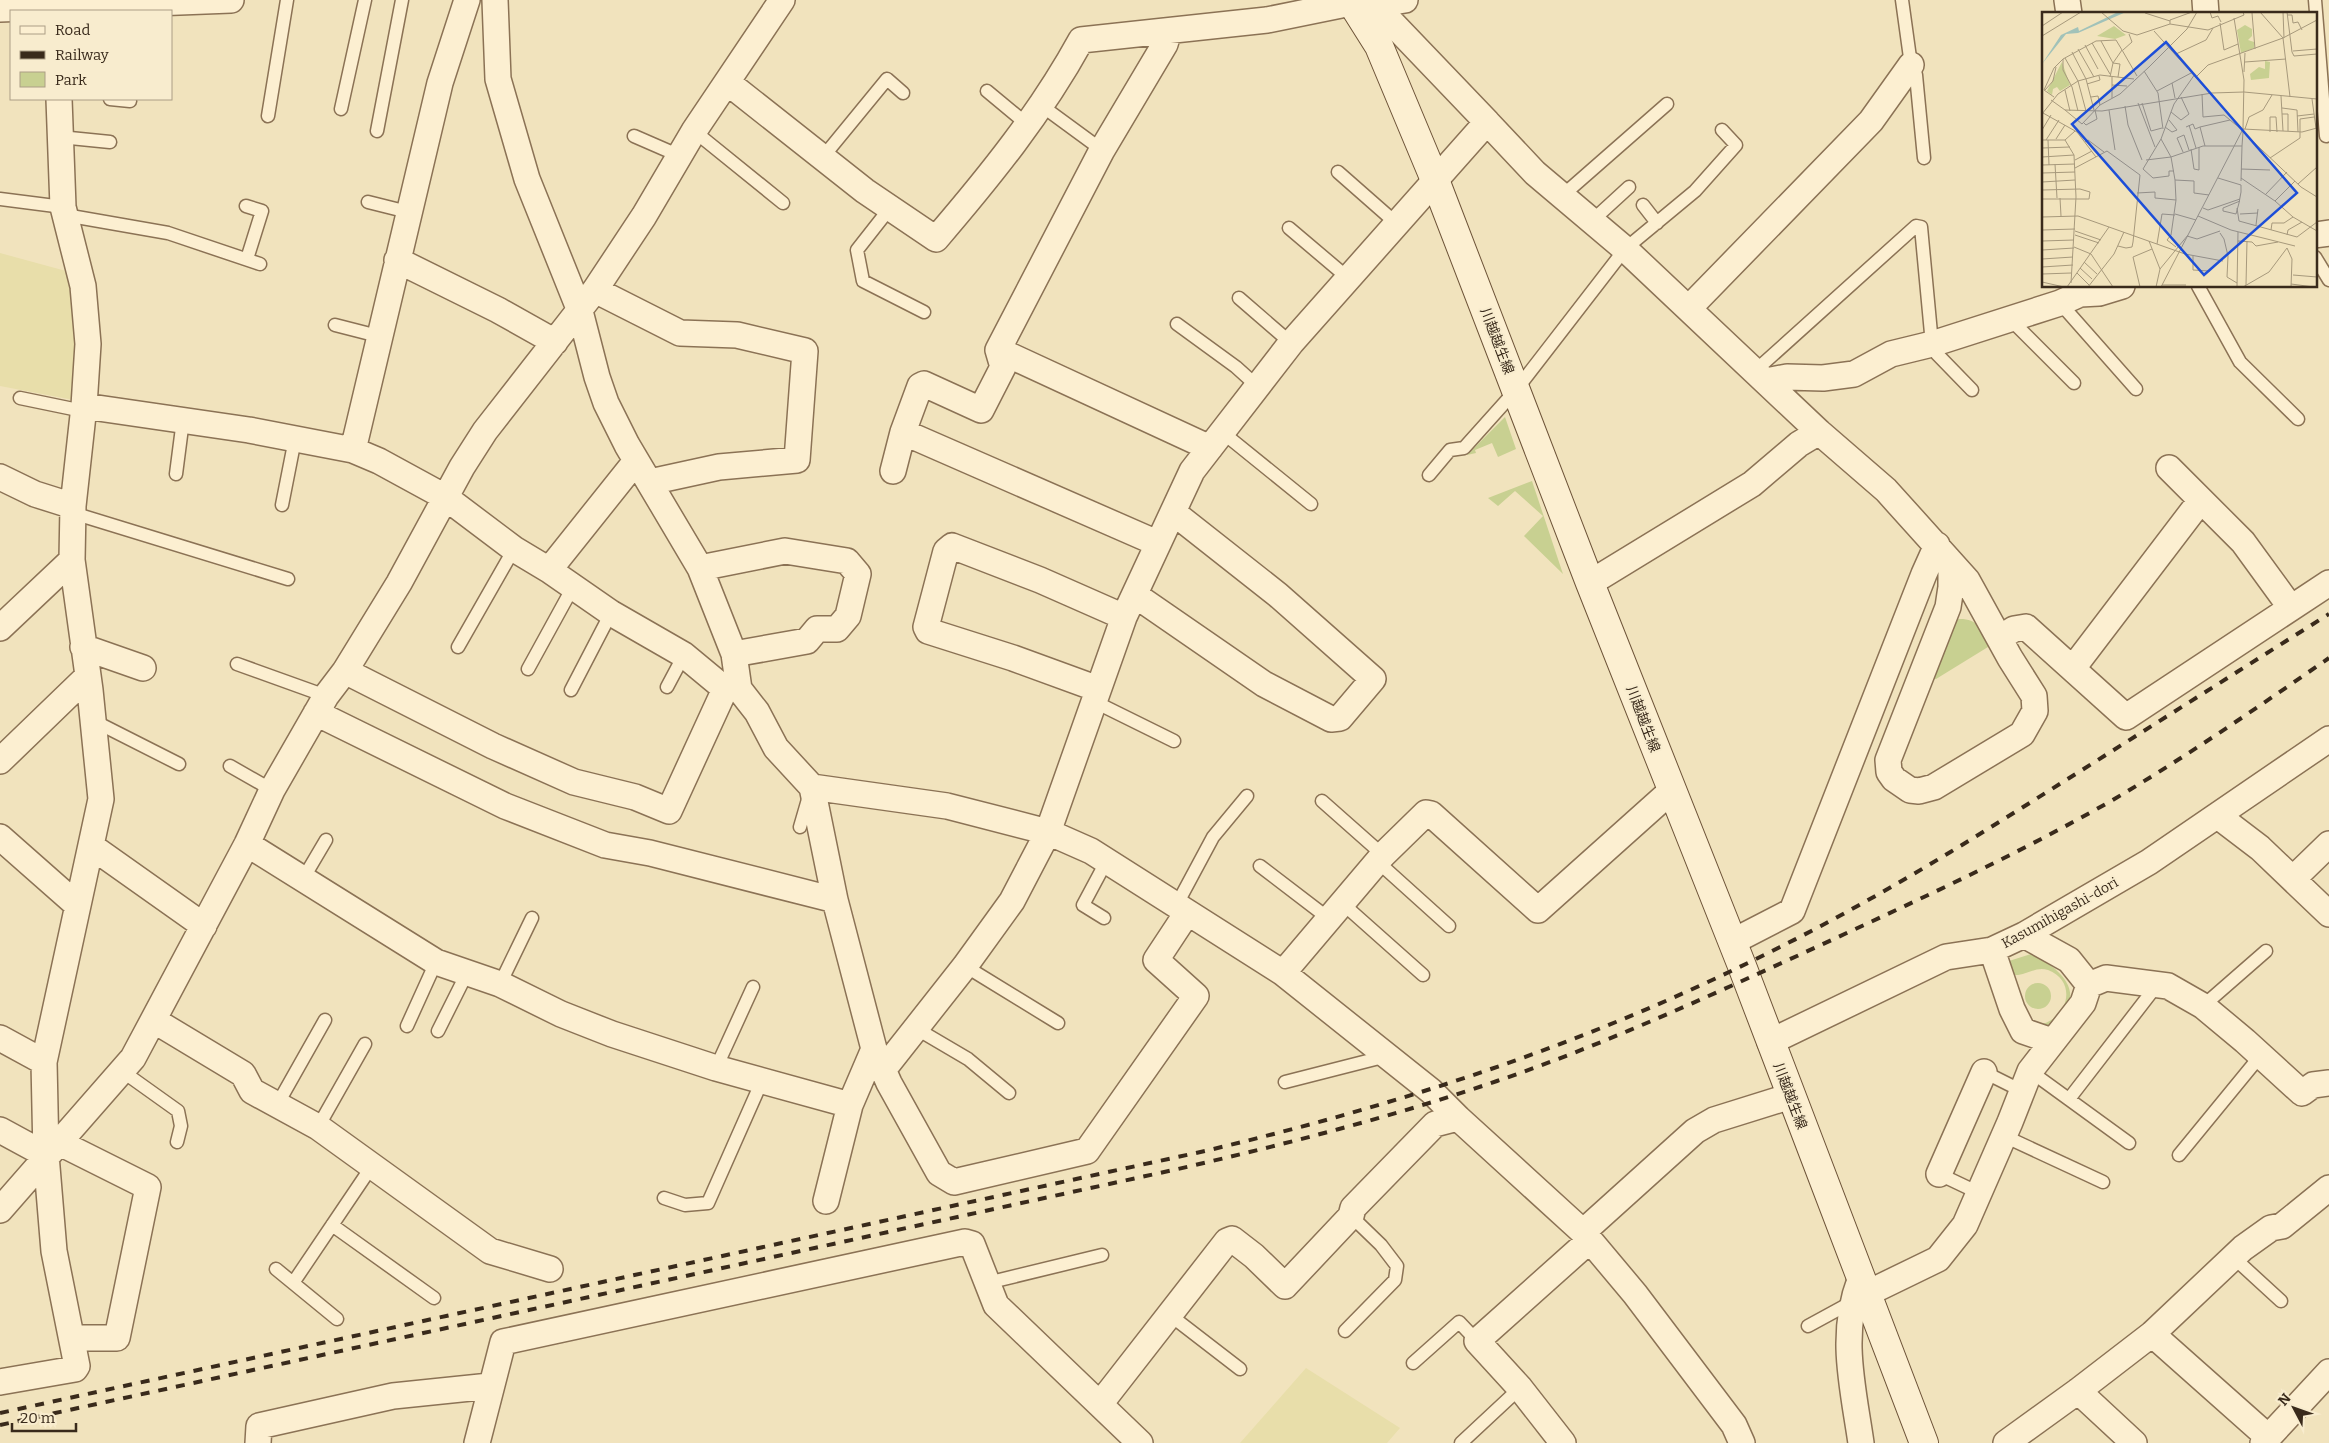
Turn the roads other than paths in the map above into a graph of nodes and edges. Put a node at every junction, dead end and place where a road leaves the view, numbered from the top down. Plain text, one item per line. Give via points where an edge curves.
1 (231, 0) edge
2 (287, 0) edge
3 (366, 0) edge
4 (402, 0) edge
5 (467, 0) edge
6 (495, 0) edge
7 (782, 0) edge
8 (1405, 0) edge
9 (1902, 0) edge
10 (186, 1) edge
11 (1361, 2) edge
12 (55, 6) edge
13 (0, 9) edge
14 (2316, 12) edge
15 (1169, 31) junction
16 (1911, 65) junction
17 (727, 82) junction
18 (988, 91) dead end
19 (903, 93) dead end
20 (59, 100) edge
21 (120, 100) edge
22 (130, 101) dead end
23 (1667, 104) dead end
24 (341, 109) dead end
25 (1035, 115) junction
26 (268, 116) dead end
27 (1487, 122) junction
28 (1722, 130) dead end
29 (377, 131) dead end
30 (694, 131) junction
31 (634, 136) dead end
32 (2326, 136) dead end
33 (60, 137) junction
34 (110, 142) dead end
35 (1102, 150) junction
36 (680, 156) junction
37 (823, 157) junction
38 (1924, 158) dead end
39 (1338, 172) dead end
40 (1435, 180) junction
41 (1629, 188) dead end
42 (1562, 196) junction
43 (0, 199) edge
44 (368, 202) dead end
45 (783, 203) dead end
46 (1643, 204) dead end
47 (246, 206) dead end
48 (890, 208) junction
49 (64, 211) junction
50 (408, 212) junction
51 (1593, 220) junction
52 (1396, 223) junction
53 (1657, 223) junction
54 (1289, 228) dead end
55 (2329, 233) edge
56 (2316, 234) edge
57 (1625, 249) junction
58 (247, 259) junction
59 (2316, 259) edge
60 (397, 260) junction
61 (260, 264) dead end
62 (1348, 278) junction
63 (2329, 280) edge
64 (2106, 288) edge
65 (2199, 288) edge
66 (595, 290) junction
67 (1239, 298) dead end
68 (2060, 303) junction
69 (1689, 308) junction
70 (580, 311) junction
71 (924, 312) dead end
72 (2010, 319) junction
73 (1177, 324) dead end
74 (335, 325) dead end
75 (378, 336) junction
76 (555, 342) junction
77 (1291, 343) junction
78 (1932, 344) junction
79 (998, 350) junction
80 (1760, 376) junction
81 (2074, 383) dead end
82 (1257, 386) junction
83 (2136, 389) dead end
84 (1516, 390) junction
85 (1972, 390) dead end
86 (20, 398) dead end
87 (84, 409) junction
88 (2298, 419) dead end
89 (183, 420) junction
90 (903, 432) junction
91 (1819, 432) junction
92 (295, 439) junction
93 (1216, 440) junction
94 (353, 450) junction
95 (636, 461) junction
96 (2169, 468) dead end
97 (893, 471) dead end
98 (176, 474) dead end
99 (1429, 475) dead end
100 (0, 477) edge
101 (650, 482) junction
102 (445, 497) junction
103 (2201, 500) junction
104 (1311, 504) dead end
105 (282, 505) dead end
106 (73, 510) junction
107 (1174, 513) junction
108 (1157, 543) junction
109 (514, 549) junction
110 (1944, 554) junction
111 (72, 560) junction
112 (700, 568) junction
113 (549, 570) junction
114 (288, 579) dead end
115 (2329, 583) edge
116 (1590, 584) junction
117 (573, 587) junction
118 (1135, 595) junction
119 (2291, 608) junction
120 (611, 613) junction
121 (1124, 617) junction
122 (0, 628) edge
123 (2000, 638) junction
124 (83, 647) junction
125 (458, 647) dead end
126 (734, 654) junction
127 (684, 655) junction
128 (236, 664) dead end
129 (143, 668) dead end
130 (2073, 668) junction
131 (528, 670) dead end
132 (345, 671) junction
133 (88, 676) junction
134 (668, 687) dead end
135 (732, 689) junction
136 (570, 690) dead end
137 (1096, 695) junction
138 (321, 705) junction
139 (94, 721) junction
140 (2329, 738) edge
141 (1174, 741) dead end
142 (0, 761) edge
143 (179, 764) dead end
144 (230, 766) dead end
145 (812, 787) junction
146 (272, 790) junction
147 (1671, 791) junction
148 (1247, 796) dead end
149 (1322, 801) dead end
150 (2218, 816) junction
151 (800, 827) dead end
152 (1048, 832) junction
153 (326, 840) dead end
154 (2, 843) edge
155 (247, 844) junction
156 (2329, 844) edge
157 (91, 846) junction
158 (1380, 859) junction
159 (1106, 862) junction
160 (1260, 866) dead end
161 (303, 879) junction
162 (2293, 879) junction
163 (835, 900) junction
164 (77, 905) junction
165 (1182, 910) junction
166 (1335, 911) junction
167 (2329, 914) edge
168 (532, 918) dead end
169 (1104, 918) dead end
170 (204, 926) junction
171 (1449, 926) dead end
172 (2024, 935) junction
173 (1732, 942) junction
174 (1992, 950) junction
175 (2266, 951) dead end
176 (436, 962) junction
177 (965, 966) junction
178 (467, 973) junction
179 (1283, 973) junction
180 (1423, 975) dead end
181 (500, 984) junction
182 (2157, 985) junction
183 (2089, 986) junction
184 (753, 987) dead end
185 (2203, 1006) junction
186 (325, 1020) dead end
187 (155, 1021) junction
188 (1058, 1023) dead end
189 (407, 1026) dead end
190 (917, 1029) junction
191 (438, 1031) dead end
192 (0, 1038) edge
193 (2052, 1041) junction
194 (1770, 1042) junction
195 (365, 1044) dead end
196 (2261, 1055) junction
197 (1387, 1056) junction
198 (878, 1059) junction
199 (44, 1062) junction
200 (716, 1068) junction
201 (122, 1071) junction
202 (1984, 1072) joint
203 (762, 1081) junction
204 (2026, 1081) junction
205 (1285, 1082) dead end
206 (2329, 1082) edge
207 (1009, 1093) dead end
208 (1791, 1096) junction
209 (2069, 1099) junction
210 (277, 1105) junction
211 (850, 1105) junction
212 (1458, 1118) junction
213 (318, 1127) junction
214 (0, 1130) edge
215 (2004, 1136) junction
216 (177, 1142) dead end
217 (2129, 1143) dead end
218 (52, 1148) junction
219 (2179, 1155) dead end
220 (372, 1166) junction
221 (1939, 1174) joint
222 (2103, 1182) dead end
223 (2329, 1188) edge
224 (1979, 1193) junction
225 (664, 1198) dead end
226 (826, 1201) dead end
227 (0, 1210) edge
228 (1351, 1216) junction
229 (332, 1225) junction
230 (1587, 1236) junction
231 (1102, 1256) dead end
232 (2233, 1257) junction
233 (276, 1269) dead end
234 (550, 1269) dead end
235 (293, 1283) junction
236 (987, 1283) junction
237 (1859, 1292) junction
238 (434, 1298) dead end
239 (2282, 1302) dead end
240 (1170, 1315) junction
241 (337, 1319) dead end
242 (1808, 1326) dead end
243 (1344, 1331) dead end
244 (2152, 1334) junction
245 (73, 1338) junction
246 (1477, 1341) junction
247 (1413, 1363) dead end
248 (1240, 1369) dead end
249 (2329, 1372) edge
250 (0, 1382) edge
251 (490, 1386) junction
252 (1520, 1388) junction
253 (2078, 1391) junction
254 (1100, 1404) junction
255 (2266, 1440) edge
256 (258, 1443) edge
257 (477, 1443) edge
258 (1140, 1443) edge
259 (1461, 1443) edge
260 (1562, 1443) edge
261 (1742, 1443) edge
262 (1861, 1443) edge
263 (1924, 1443) edge
264 (2006, 1443) edge
265 (2134, 1443) edge

1 - 10 street
2 - 26 lane
3 - 24 lane
4 - 29 lane
5 - 50 street via 440,83
6 - 70 street via 498,79 527,179
7 - 17 street
8 - 11 street
9 - 16 lane
10 - 12 street
11 - 15 street via 1267,20
11 - 27 street
11 - 40 main road, 川越越生線
12 - 13 street
14 - 32 lane
15 - 25 street via 1081,40
15 - 35 street via 1165,44
16 - 38 lane via 1916,76
16 - 69 street via 1871,121
17 - 30 street
17 - 37 street
18 - 25 lane
19 - 37 lane via 887,79
20 - 33 street
21 - 22 lane
23 - 42 lane
25 - 35 lane
25 - 48 street via 990,176 936,239
27 - 40 street
27 - 42 street
28 - 53 lane via 1736,145 1695,190
30 - 36 street
30 - 45 lane
31 - 36 lane
33 - 34 lane
33 - 49 street
35 - 79 street
36 - 66 street
37 - 48 street
39 - 52 lane
40 - 52 street
40 - 84 main road, 川越越生線
41 - 51 lane
42 - 51 street
43 - 49 lane
44 - 50 lane
46 - 53 lane
47 - 58 lane via 262,211
48 - 71 lane via 857,250 863,281
49 - 58 lane via 168,233
49 - 87 street via 83,286 88,344
50 - 60 street
51 - 57 street
52 - 62 street
53 - 57 lane
54 - 62 lane
55 - 56 street
57 - 69 street
57 - 84 lane
58 - 61 lane
59 - 63 lane
60 - 75 street
60 - 76 street
62 - 77 street
64 - 68 street
65 - 88 lane via 2240,362
66 - 70 street
66 - 101 street via 680,333 737,335 805,351 797,460 719,467
67 - 77 lane
68 - 72 street
68 - 83 lane
69 - 80 street
70 - 76 street
70 - 95 street via 606,403
72 - 78 street
72 - 81 lane
73 - 82 lane
74 - 75 lane
75 - 94 street
76 - 102 street via 485,431
77 - 82 street
78 - 80 street via 1891,354 1854,374 1823,378
78 - 80 lane via 1920,227 1916,226
78 - 85 lane via 1937,354
79 - 90 street via 1002,367 981,410 924,384 920,386
79 - 93 street
80 - 91 street
82 - 93 street
84 - 99 lane via 1464,448 1450,450
84 - 116 main road, 川越越生線
86 - 87 lane
87 - 89 street
87 - 106 street
89 - 92 street
89 - 98 lane
90 - 97 street
90 - 108 street
91 - 110 street via 1886,490
91 - 116 street via 1799,444 1752,484
92 - 94 street
92 - 105 lane
93 - 104 lane
93 - 107 street via 1192,471
94 - 102 street
95 - 101 street
95 - 113 street
96 - 103 street
100 - 106 street
101 - 112 street
102 - 109 street
102 - 132 street via 399,584
103 - 119 street via 2243,542
103 - 130 street
106 - 111 street
106 - 114 lane
107 - 108 street
107 - 118 street via 1278,595 1373,679 1340,718 1331,719 1264,684
108 - 118 street
109 - 113 street
109 - 125 lane
110 - 123 street via 1967,580
110 - 123 street via 1952,587 1948,607 1891,750 1889,772 1894,780 1919,792 1934,787 2022,734 2035,711 2034,696
110 - 173 street via 1924,574 1792,912
111 - 122 street
111 - 124 street
112 - 126 street
112 - 126 street via 785,551 847,561 858,574 848,616 837,629 817,629 807,641
113 - 117 street
115 - 119 street
116 - 147 main road, 川越越生線
117 - 120 street
117 - 131 lane
118 - 121 street
119 - 130 street via 2126,717
120 - 127 street
120 - 136 lane
121 - 137 street
121 - 137 street via 952,546 946,551 926,627 928,631 1013,658
123 - 130 street via 2014,629 2026,627
124 - 129 street
124 - 133 street
126 - 135 street
127 - 134 lane
127 - 135 street
128 - 138 lane
132 - 135 street via 493,746 574,782 635,797 669,812
132 - 138 street
133 - 139 street
133 - 142 street
135 - 145 street via 757,712 776,748
137 - 141 lane
137 - 152 street
138 - 146 street
138 - 163 street via 505,806 605,846 650,853
139 - 143 lane
139 - 157 street via 101,799
140 - 150 street, Kasumihigashi-dori
144 - 146 lane
145 - 151 lane
145 - 152 street via 947,806
145 - 163 street
146 - 155 street
147 - 158 street via 1538,910 1432,814 1426,813
147 - 173 main road, 川越越生線
148 - 165 lane via 1214,837
149 - 158 lane
150 - 162 street via 2260,848
150 - 172 street, Kasumihigashi-dori via 2149,862
152 - 159 street via 1091,851
152 - 177 street via 1012,901
153 - 161 lane
154 - 164 street
155 - 161 street
155 - 170 street
156 - 162 street
157 - 164 street
157 - 170 street
158 - 166 street
158 - 171 lane
159 - 165 street
159 - 169 lane via 1083,905
160 - 166 lane
161 - 176 street
162 - 167 street
163 - 198 street
164 - 199 street
165 - 179 street
165 - 198 street via 1156,960 1196,996 1087,1150 954,1182 939,1174
166 - 179 street
166 - 180 lane
168 - 181 lane
170 - 187 street
172 - 174 street, Kasumihigashi-dori
172 - 183 street via 2069,960
173 - 194 main road, 川越越生線
174 - 193 street via 2012,1009 2024,1031
174 - 194 street, Kasumihigashi-dori via 1946,957
175 - 185 lane
176 - 178 street
176 - 189 lane
177 - 188 lane
177 - 190 street
178 - 181 street
178 - 191 lane
179 - 197 street
181 - 200 street via 560,1014
182 - 183 street via 2106,978
182 - 185 street via 2168,986
182 - 209 lane
183 - 193 street via 2083,1003
184 - 200 lane
185 - 196 street
186 - 210 lane
187 - 201 street
187 - 210 street via 243,1074 252,1091
190 - 198 street
190 - 207 lane via 968,1059
192 - 199 street
193 - 204 street
194 - 208 main road, 川越越生線
195 - 213 lane
196 - 206 street via 2302,1093 2313,1085
196 - 219 lane
197 - 205 lane
197 - 212 street via 1431,1090
198 - 211 street
199 - 218 street
200 - 203 street
201 - 216 lane via 178,1111 181,1126
201 - 218 street
202 - 204 lane
202 - 221 street
203 - 211 street
203 - 225 lane via 708,1203 685,1205
204 - 209 lane
204 - 215 street
208 - 230 street via 1714,1120 1695,1131
208 - 237 main road, 川越越生線
209 - 217 lane
210 - 213 street
211 - 226 street
212 - 228 street via 1435,1124 1353,1208
212 - 230 street
213 - 220 street
214 - 218 street
215 - 222 lane
215 - 224 street
218 - 227 street
218 - 245 street via 56,1267
218 - 245 street via 148,1187 117,1338
220 - 229 lane
220 - 234 street via 490,1251
221 - 224 lane
223 - 232 street via 2282,1226 2271,1228
224 - 237 street via 1965,1225 1938,1259
228 - 240 street via 1285,1286 1232,1239 1227,1241
228 - 243 lane via 1397,1266 1395,1280
229 - 235 lane
229 - 238 lane
230 - 246 street
230 - 261 street via 1734,1425
231 - 236 lane
232 - 239 lane
232 - 244 street
233 - 235 lane
235 - 241 lane
236 - 251 street via 972,1244 966,1242 503,1342
236 - 254 street via 996,1305
237 - 242 lane
237 - 262 street via 1849,1326 1849,1361
237 - 263 main road, 川越越生線
240 - 248 lane
240 - 254 street
244 - 253 street
244 - 255 street
245 - 250 street via 77,1366 74,1369
246 - 247 lane via 1459,1322
246 - 252 street
249 - 255 street
251 - 256 street via 393,1396 259,1426
251 - 257 street
252 - 259 lane
252 - 260 street
253 - 264 street
253 - 265 street
254 - 258 street

